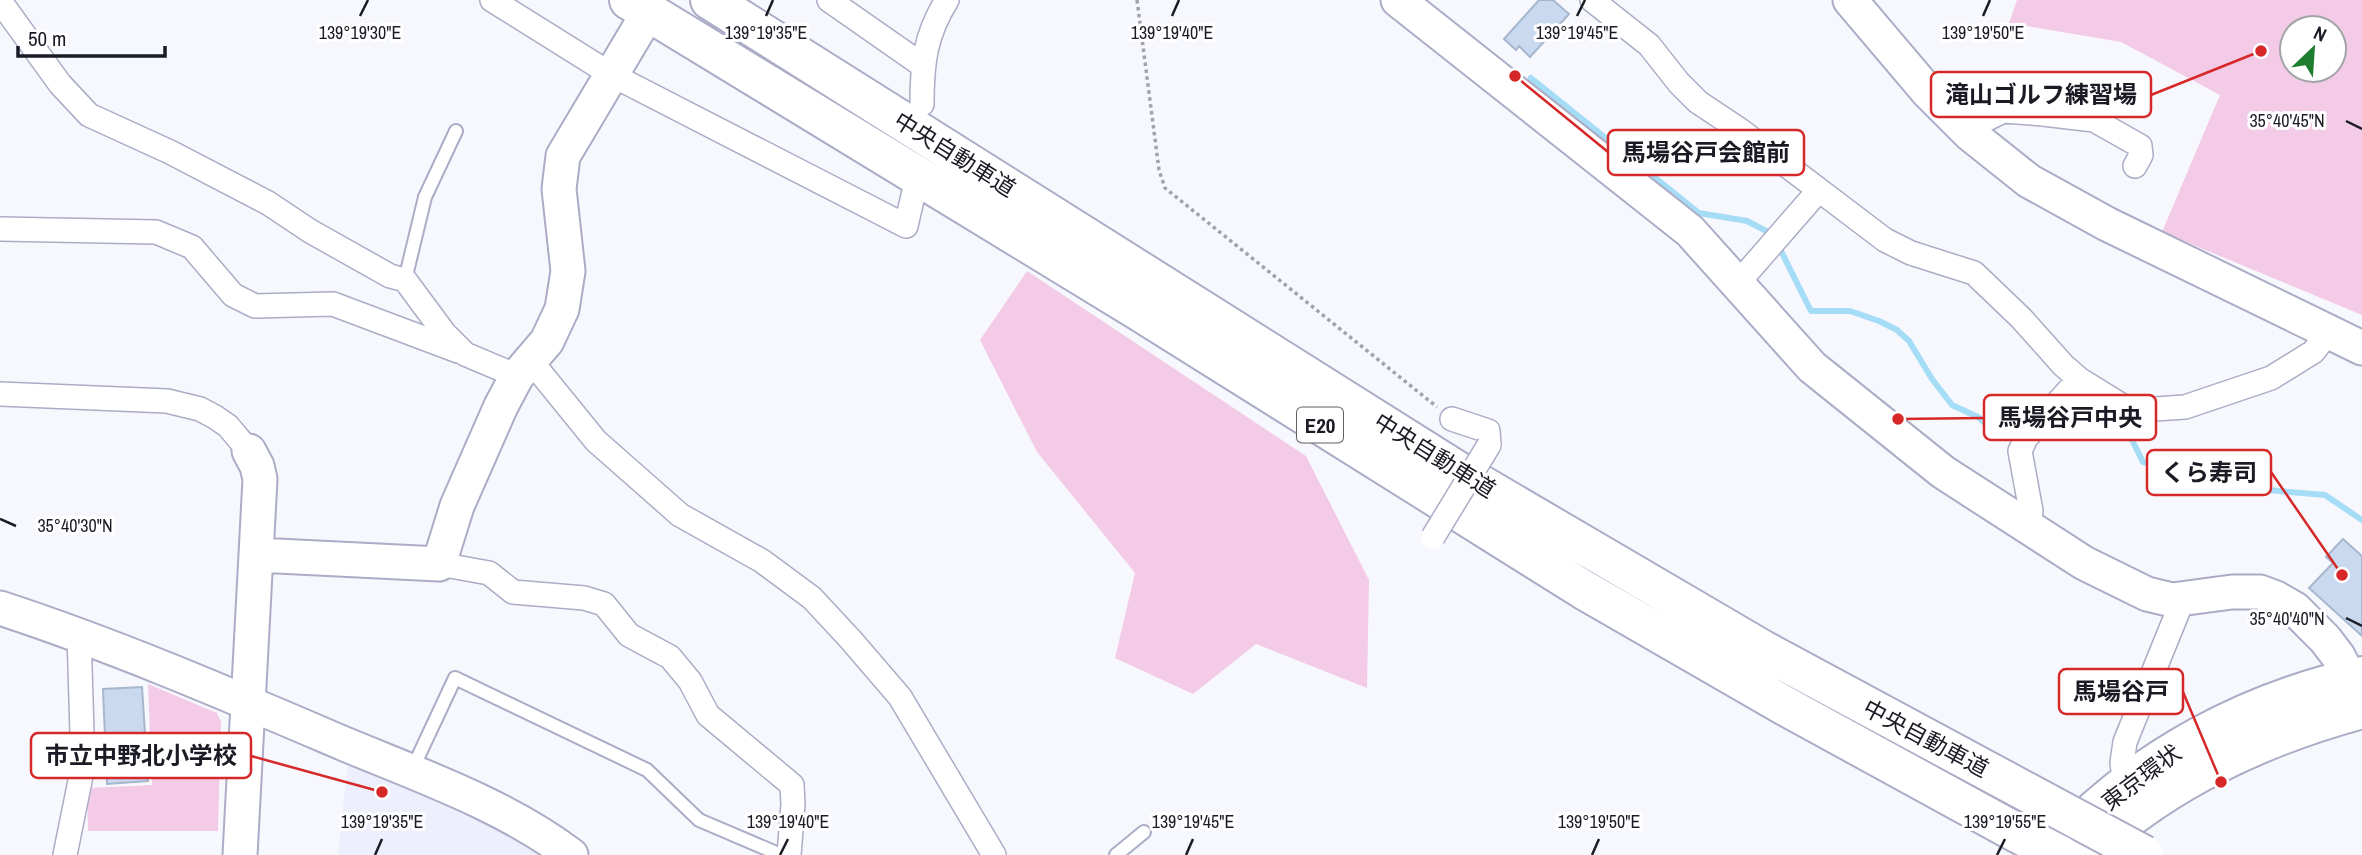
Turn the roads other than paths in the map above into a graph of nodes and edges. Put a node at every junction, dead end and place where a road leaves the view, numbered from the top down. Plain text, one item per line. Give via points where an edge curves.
1 (492, 0) edge
2 (709, 0) edge
3 (829, 0) edge
4 (947, 0) edge
5 (1398, 0) edge
6 (1592, 0) edge
7 (1850, 0) edge
8 (0, 1) edge
9 (635, 13) edge
10 (922, 65) junction
11 (611, 75) junction
12 (922, 104) dead end
13 (456, 131) dead end
14 (1970, 134) junction
15 (2135, 166) dead end
16 (1819, 190) junction
17 (914, 191) dead end
18 (0, 229) edge
19 (405, 280) junction
20 (1738, 283) junction
21 (2330, 331) junction
22 (2362, 348) edge
23 (465, 354) junction
24 (524, 368) junction
25 (2079, 379) junction
26 (0, 394) edge
27 (1452, 419) road end
28 (249, 452) joint
29 (2028, 528) junction
30 (1433, 537) dead end
31 (257, 555) junction
32 (439, 564) junction
33 (2183, 599) junction
34 (0, 608) edge
35 (79, 634) junction
36 (2358, 694) edge
37 (247, 701) junction
38 (411, 772) junction
39 (2126, 784) junction
40 (1144, 832) dead end
41 (65, 855) edge
42 (240, 855) edge
43 (571, 855) edge
44 (781, 855) edge
45 (789, 855) edge
46 (994, 855) edge
47 (1116, 855) edge
48 (2050, 855) edge
49 (2060, 855) edge
50 (2086, 855) edge
51 (2144, 855) edge

1 - 11 street
2 - 51 highway, 中央自動車道 / E20, bridge via 1461,473 1763,650
3 - 10 street
4 - 10 street via 933,22
5 - 20 street via 1690,231
6 - 16 street via 1649,45 1698,102
7 - 14 street
8 - 19 street via 60,84 89,114 268,203 390,276
9 - 11 street
9 - 49 highway, 中央自動車道 / E20, bridge via 1127,304 1584,590
10 - 12 street
11 - 17 street via 906,226
11 - 24 street via 563,156 559,189 566,292 547,341
13 - 19 lane via 425,197
14 - 15 street via 2003,111 2094,120 2140,146
14 - 21 street via 2029,181 2083,212
16 - 20 street
16 - 25 street via 1885,240 1973,273
18 - 23 street via 156,232 192,247 233,295 255,306 333,304
19 - 23 street
20 - 29 street via 1812,368 1943,472
21 - 22 street
21 - 25 street via 2313,352 2271,378 2185,407 2126,408
23 - 24 street
24 - 32 street via 476,461
24 - 46 street via 596,441 680,514 762,561 812,598 900,697
25 - 29 street via 2026,438 2020,451 2031,511
26 - 28 street via 167,401 215,416
27 - 30 street, bridge via 1488,431 1489,445
28 - 31 street via 260,479
29 - 33 street via 2133,588 2161,598
31 - 32 street
31 - 37 street
32 - 45 street via 489,573 513,592 604,604 629,635 670,657 690,681 708,715 792,785
33 - 36 street via 2232,592 2260,592 2276,598 2295,609 2325,639
33 - 39 street via 2125,741 2122,763
34 - 35 street
35 - 37 street
35 - 41 street via 83,766
36 - 39 highway, 東京環状 via 2280,700 2187,743
36 - 50 highway, 東京環状 via 2208,769 2152,803
37 - 38 street
37 - 42 street
38 - 43 street via 503,812
38 - 44 lane via 455,678 647,770 699,820
39 - 48 highway, 東京環状
40 - 47 lane

